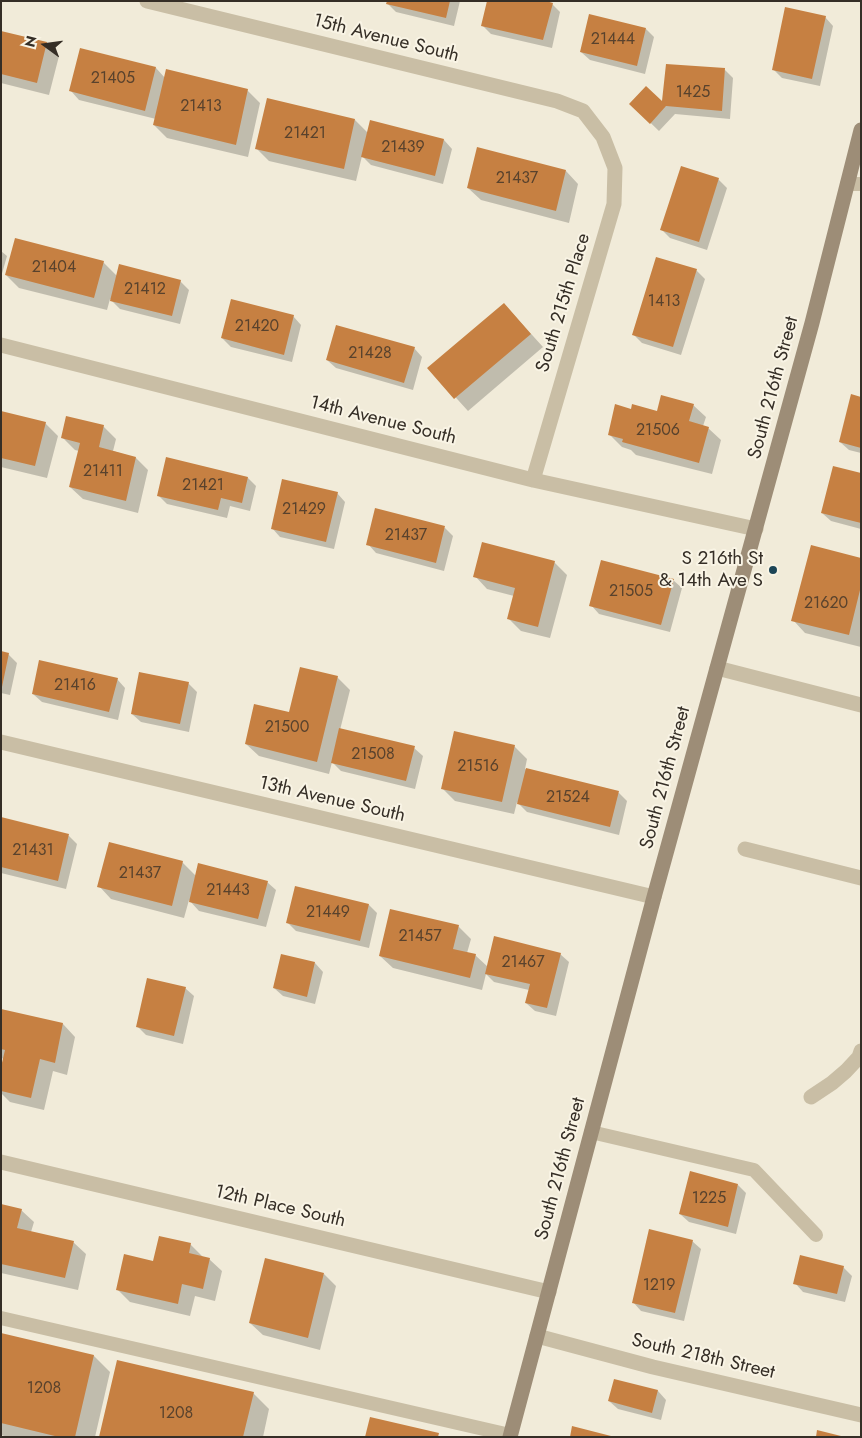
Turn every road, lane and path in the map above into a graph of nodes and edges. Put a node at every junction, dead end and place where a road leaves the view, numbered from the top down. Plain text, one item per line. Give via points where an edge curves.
1 (147, 1) edge
2 (861, 130) edge
3 (604, 137) joint
4 (854, 184) edge
5 (1, 345) edge
6 (532, 480) junction
7 (756, 529) junction
8 (717, 668) junction
9 (861, 705) edge
10 (1, 742) edge
11 (745, 849) dead end
12 (861, 878) edge
13 (654, 897) junction
14 (861, 1051) edge
15 (811, 1097) dead end
16 (591, 1132) junction
17 (1, 1162) edge
18 (816, 1235) dead end
19 (549, 1292) junction
20 (1, 1318) edge
21 (537, 1336) junction
22 (861, 1415) edge
23 (510, 1436) edge

1 - 3 street, 15th Avenue South via 557,101 583,111
2 - 4 main road, South 216th Street
3 - 6 street, South 215th Place via 615,168 614,204
4 - 7 main road, South 216th Street
5 - 6 street, 14th Avenue South
6 - 7 street, 14th Avenue South
7 - 8 main road, South 216th Street
8 - 9 street
8 - 13 main road, South 216th Street
10 - 13 street, 13th Avenue South
11 - 12 street
13 - 16 main road, South 216th Street
14 - 15 street via 846,1071
16 - 18 lane via 754,1170
16 - 19 main road, South 216th Street
17 - 19 street, 12th Place South
19 - 21 main road, South 216th Street
20 - 23 lane
21 - 22 street, South 218th Street via 653,1367
21 - 23 main road, South 216th Street

